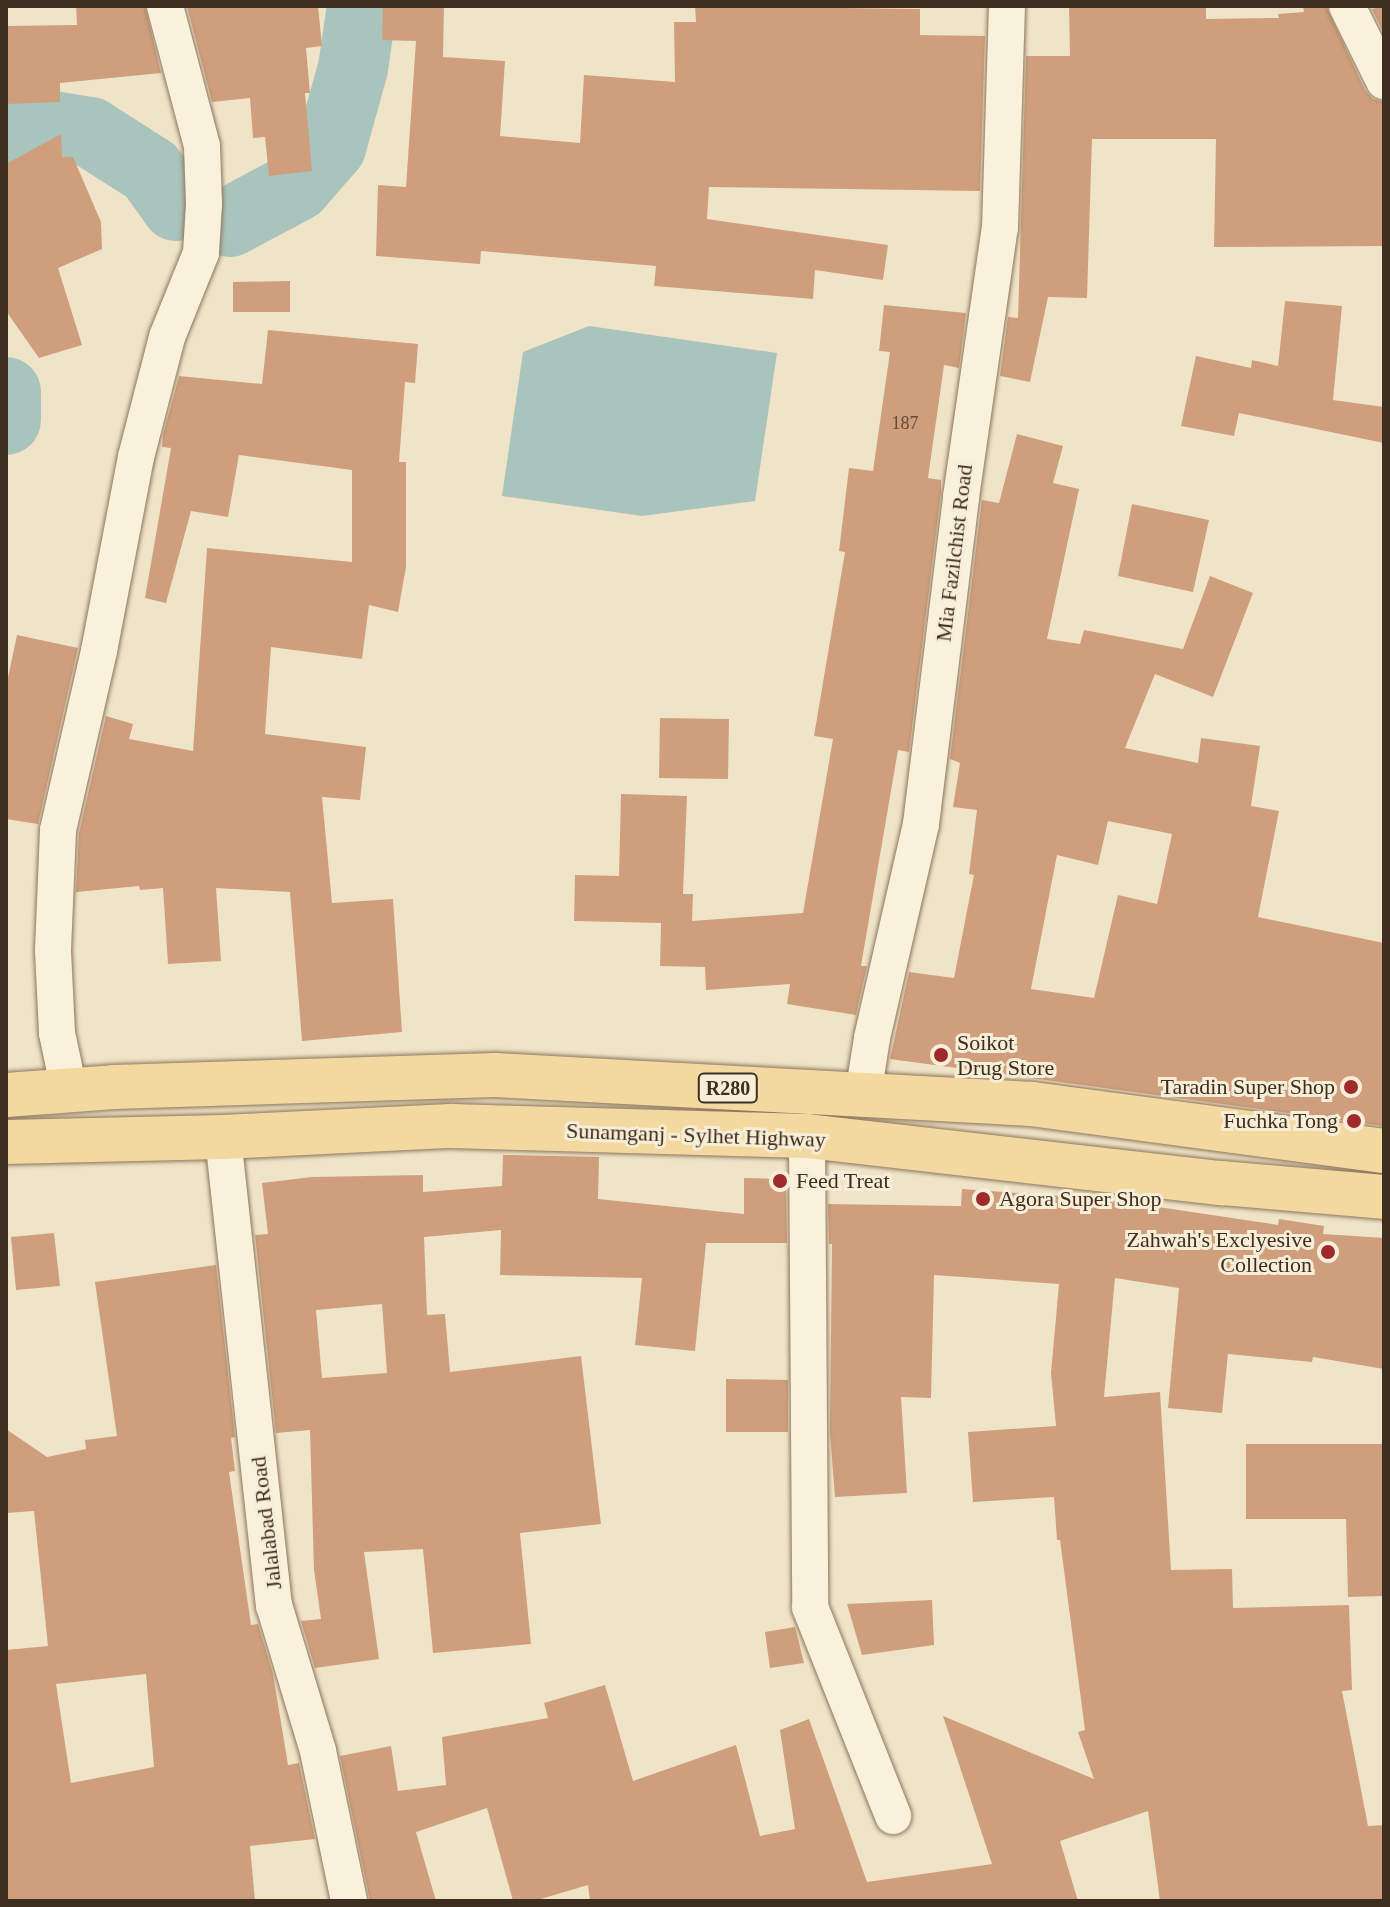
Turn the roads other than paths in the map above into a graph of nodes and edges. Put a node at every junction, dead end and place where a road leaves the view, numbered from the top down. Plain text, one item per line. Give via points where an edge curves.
1 (165, 6) edge
2 (1007, 6) edge
3 (1347, 6) edge
4 (1384, 81) edge
5 (69, 1090) junction
6 (6, 1095) edge
7 (863, 1095) junction
8 (807, 1136) junction
9 (223, 1137) junction
10 (6, 1142) edge
11 (1384, 1151) edge
12 (1384, 1197) edge
13 (893, 1816) dead end
14 (349, 1901) edge

1 - 5 street via 202,146 201,253 167,337 136,457 58,830 53,950 57,1033
2 - 7 street, Mia Fazilchist Road via 1000,228 921,824
3 - 4 street
5 - 6 main road, R280
5 - 7 main road, Sunamganj - Sylhet Highway / R280 via 495,1075
7 - 11 main road, Sunamganj - Sylhet Highway / R280 via 1032,1104
8 - 9 main road, Sunamganj - Sylhet Highway / R280 via 451,1126
8 - 12 main road, Sunamganj - Sylhet Highway / R280
8 - 13 street via 810,1607
9 - 10 main road, Sunamganj - Sylhet Highway / R280
9 - 14 street, Jalalabad Road via 274,1605 318,1751

